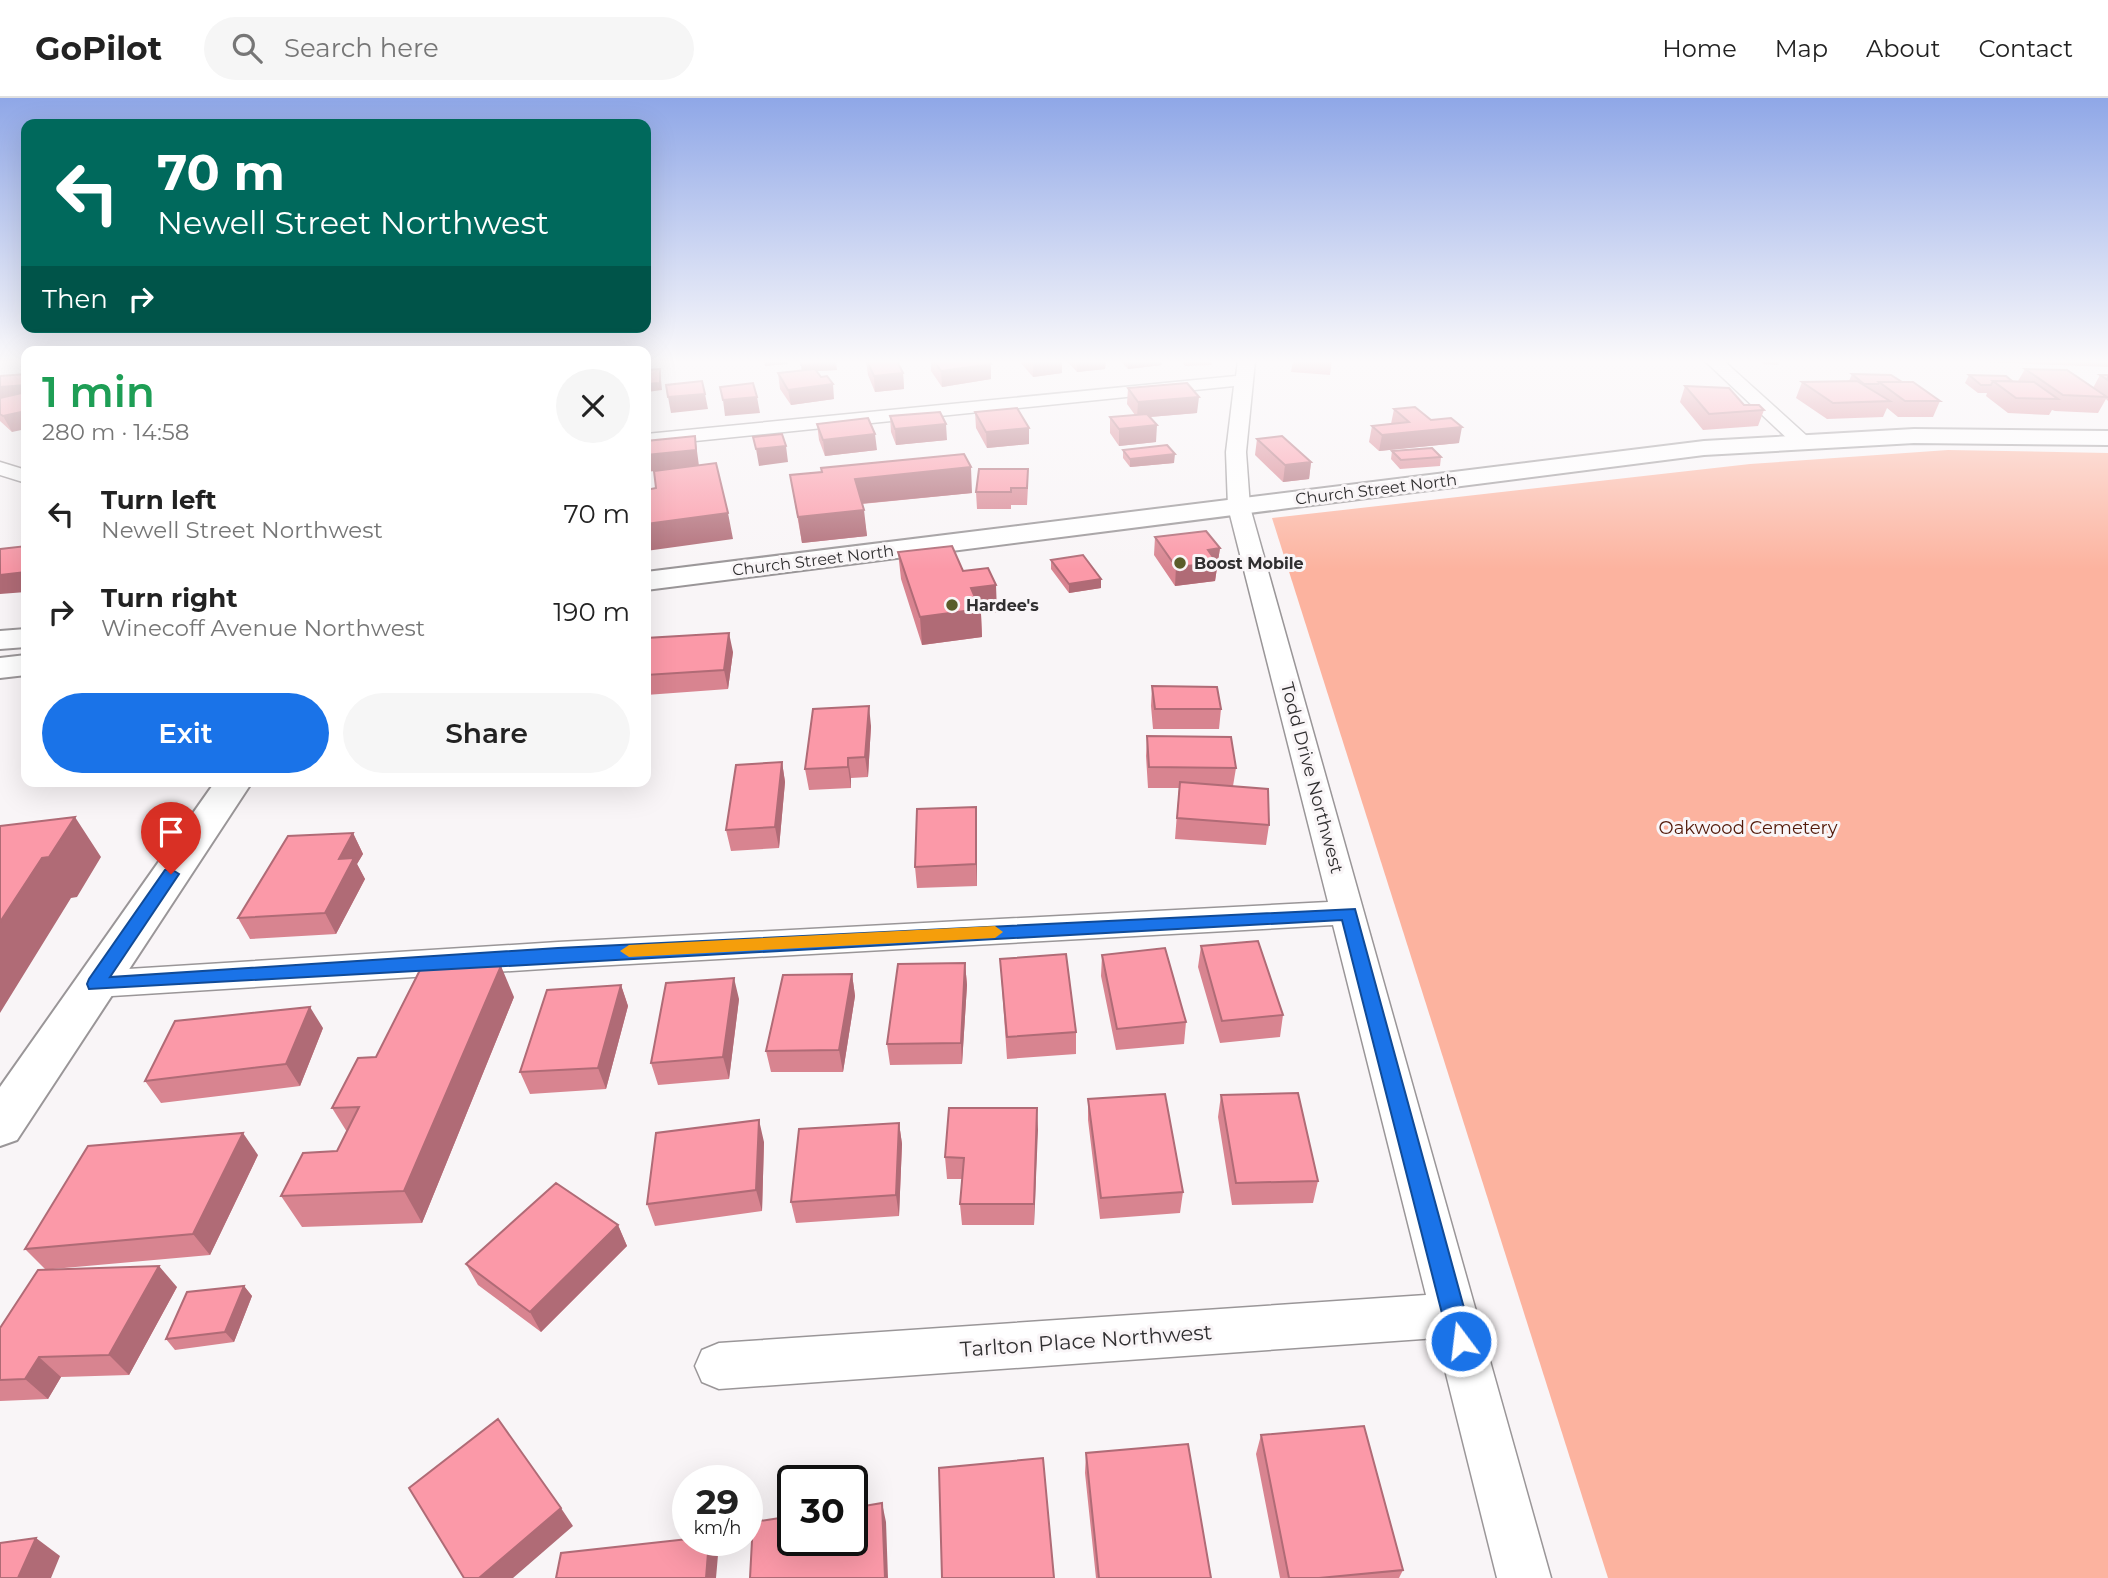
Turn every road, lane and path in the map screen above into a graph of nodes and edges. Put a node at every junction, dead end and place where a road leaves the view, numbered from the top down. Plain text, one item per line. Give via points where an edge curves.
1 (732, 430) edge
2 (1237, 430) edge
3 (1789, 430) edge
4 (2108, 438) edge
5 (651, 439) edge
6 (1800, 440) junction
7 (0, 468) edge
8 (21, 475) edge
9 (1239, 507) junction
10 (651, 580) edge
11 (21, 638) edge
12 (0, 640) edge
13 (21, 666) edge
14 (0, 668) edge
15 (231, 787) edge
16 (1349, 913) junction
17 (96, 984) junction
18 (0, 1126) edge
19 (1454, 1315) junction
20 (719, 1366) dead end
21 (1524, 1578) edge

1 - 5 street
2 - 9 street, Todd Drive Northwest
3 - 6 street
4 - 6 main road, Church Street North via 1993,435
6 - 9 main road, Church Street North via 1584,462
7 - 8 street
9 - 10 main road, Church Street North
9 - 16 street, Todd Drive Northwest
11 - 12 main road
13 - 14 main road
15 - 17 main road
16 - 17 street
16 - 19 street, Todd Drive Northwest
17 - 18 main road
19 - 20 street, Tarlton Place Northwest
19 - 21 street, Todd Drive Northwest

